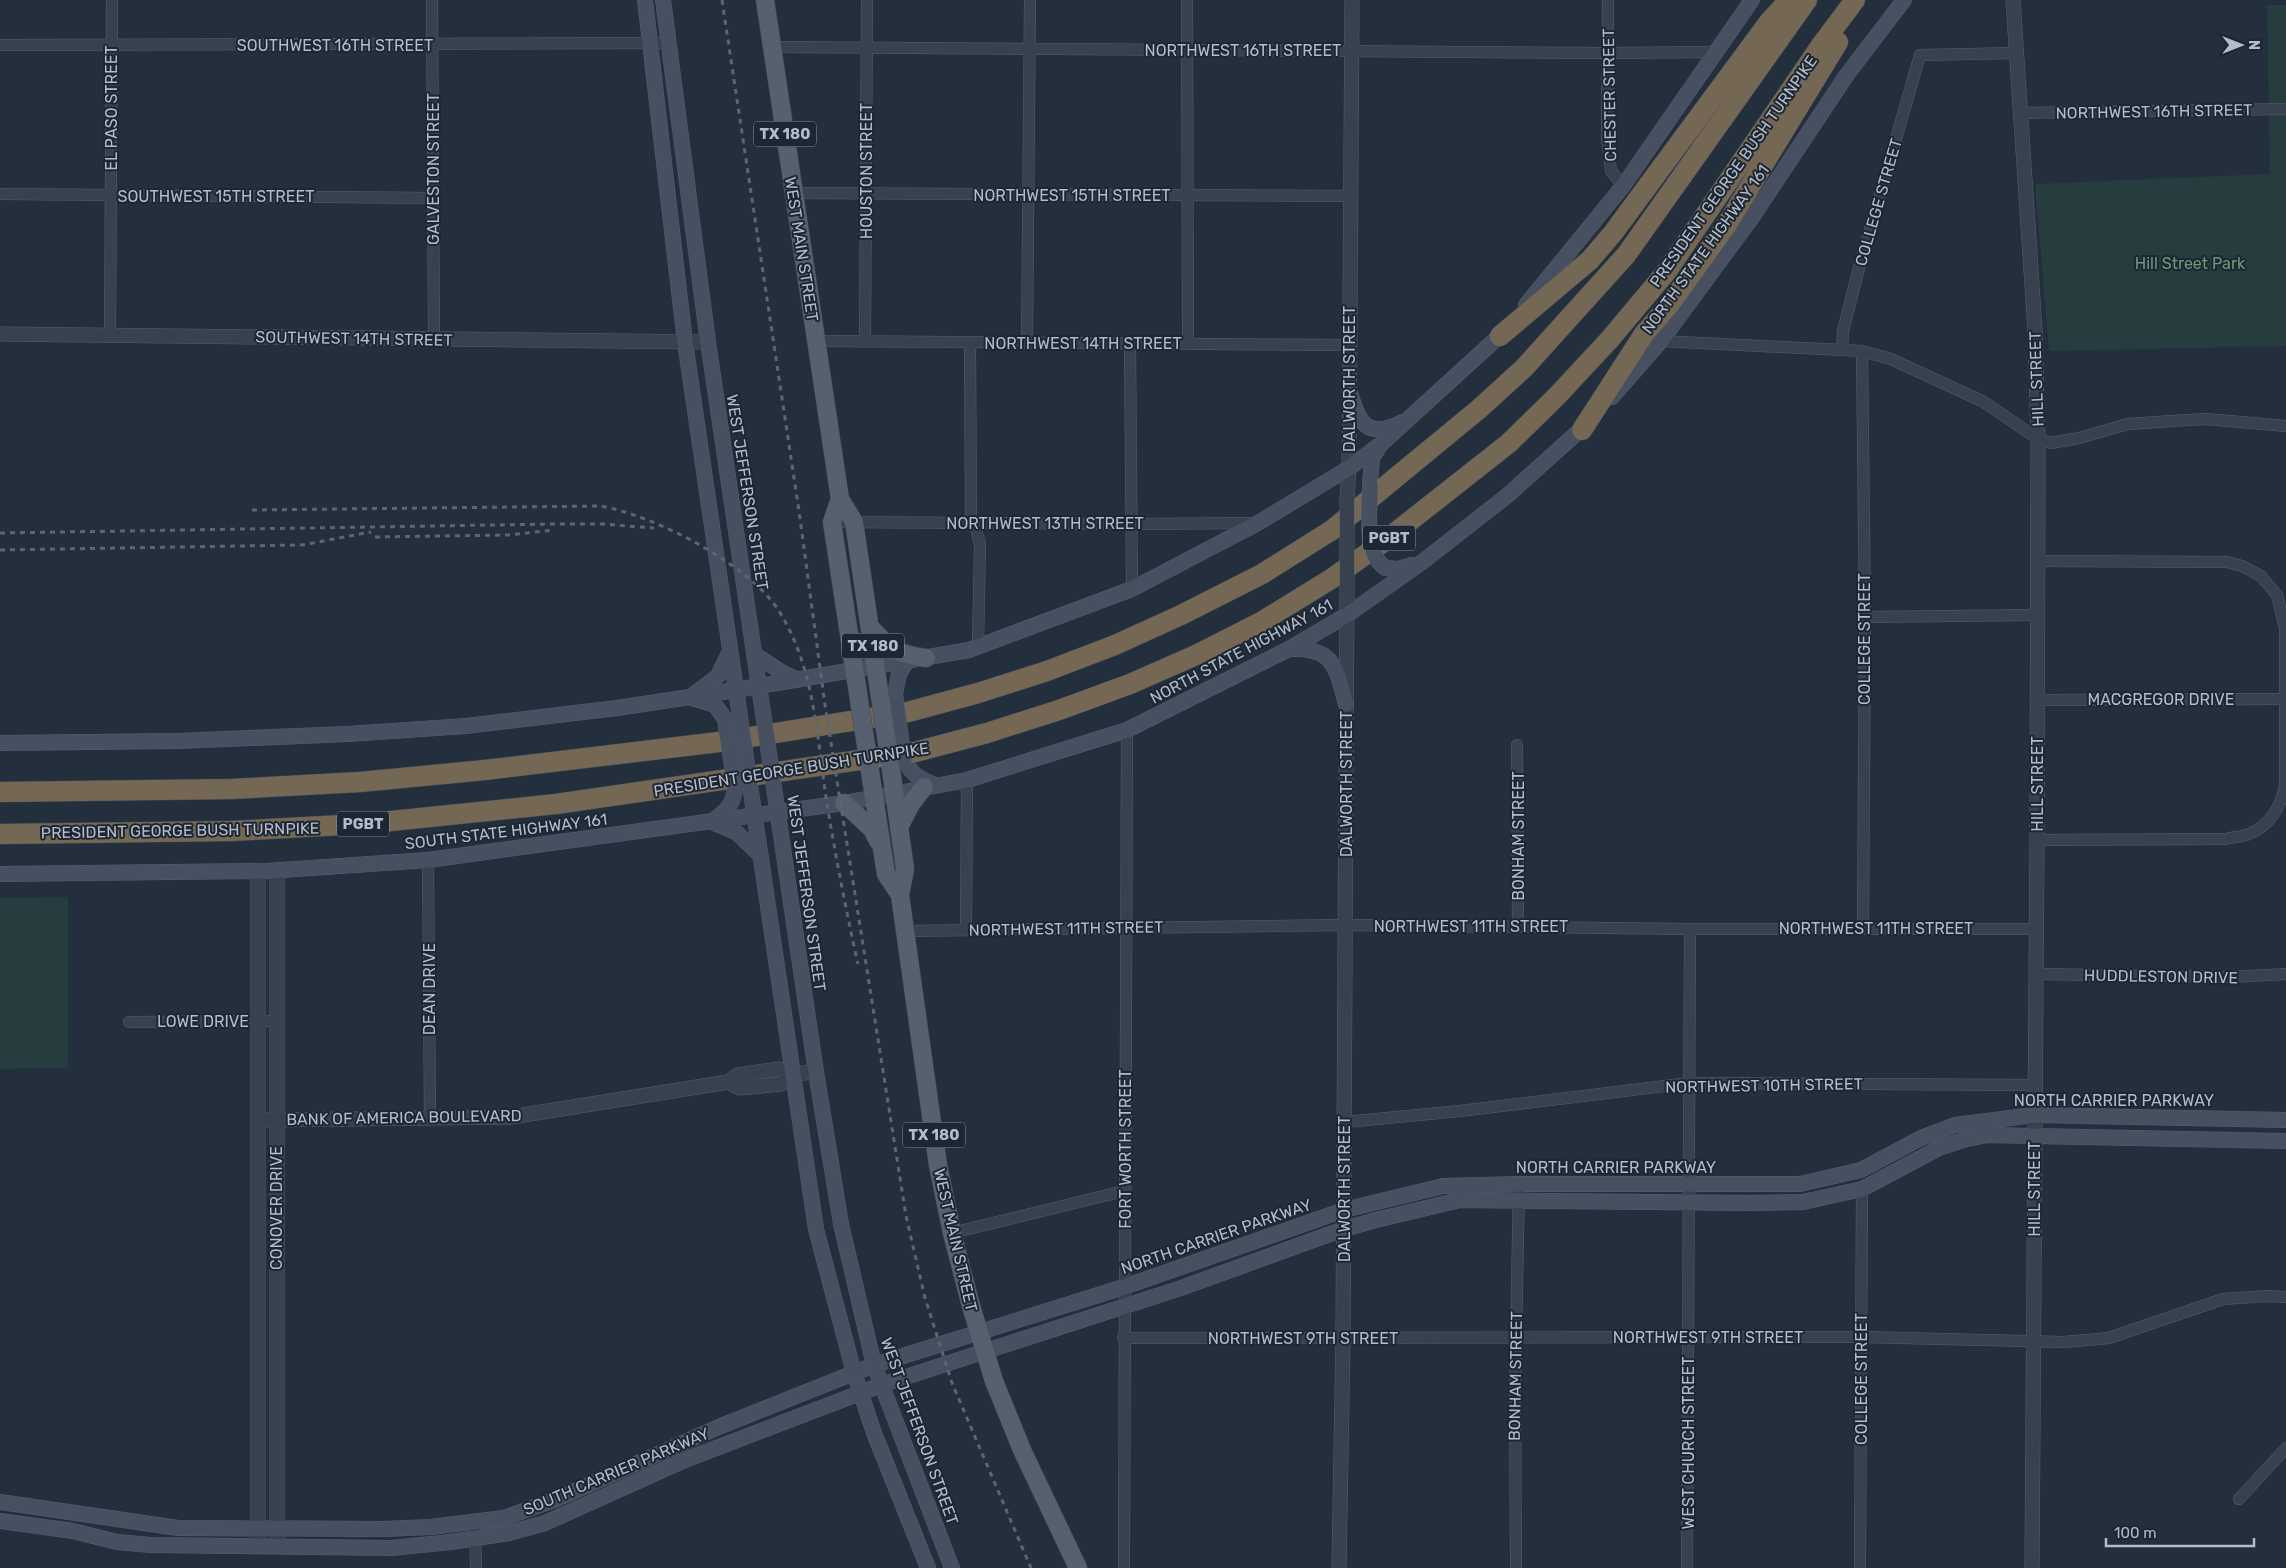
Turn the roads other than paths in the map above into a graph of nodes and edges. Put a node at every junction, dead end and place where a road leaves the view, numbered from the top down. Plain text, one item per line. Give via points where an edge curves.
1 (112, 0) edge
2 (432, 0) edge
3 (645, 0) edge
4 (662, 0) edge
5 (765, 0) edge
6 (867, 0) edge
7 (1030, 0) edge
8 (1187, 0) edge
9 (1352, 0) edge
10 (1608, 0) edge
11 (1752, 0) edge
12 (1789, 0) edge
13 (1807, 0) edge
14 (1854, 0) edge
15 (1866, 0) edge
16 (1904, 0) edge
17 (2012, 0) edge
18 (669, 43) junction
19 (112, 44) junction
20 (651, 44) junction
21 (432, 45) junction
22 (0, 46) edge
23 (772, 48) junction
24 (866, 48) junction
25 (1029, 48) junction
26 (1188, 49) junction
27 (1351, 50) junction
28 (1715, 52) junction
29 (1607, 53) junction
30 (2016, 53) junction
31 (2286, 110) edge
32 (2022, 113) junction
33 (1623, 186) junction
34 (794, 193) junction
35 (0, 194) edge
36 (865, 194) junction
37 (111, 195) junction
38 (1028, 195) junction
39 (1188, 195) junction
40 (1350, 196) junction
41 (433, 198) junction
42 (0, 334) edge
43 (110, 335) junction
44 (1500, 336) junction
45 (434, 339) junction
46 (816, 341) junction
47 (1661, 341) junction
48 (685, 342) junction
49 (708, 342) junction
50 (865, 342) junction
51 (970, 342) junction
52 (1027, 342) junction
53 (1130, 343) junction
54 (1188, 344) junction
55 (1350, 345) junction
56 (1842, 350) junction
57 (1862, 352) junction
58 (1349, 390) junction
59 (1408, 419) junction
60 (2286, 426) edge
61 (1582, 430) junction
62 (2038, 439) junction
63 (1381, 444) junction
64 (1349, 468) junction
65 (840, 499) junction
66 (832, 522) junction
67 (854, 522) junction
68 (971, 523) junction
69 (1258, 523) junction
70 (1130, 524) junction
71 (2038, 561) junction
72 (1421, 563) junction
73 (1132, 589) junction
74 (1347, 615) junction
75 (2037, 615) junction
76 (1865, 616) junction
77 (870, 627) junction
78 (978, 646) junction
79 (731, 648) junction
80 (1289, 649) junction
81 (754, 654) junction
82 (926, 658) junction
83 (907, 661) junction
84 (876, 667) junction
85 (855, 670) junction
86 (798, 680) junction
87 (759, 686) junction
88 (736, 690) junction
89 (888, 696) junction
90 (690, 697) junction
91 (2285, 699) edge
92 (2036, 700) junction
93 (1346, 704) junction
94 (733, 718) junction
95 (1127, 730) junction
96 (0, 743) edge
97 (1517, 745) dead end
98 (897, 761) junction
99 (967, 780) junction
100 (743, 786) junction
101 (930, 786) junction
102 (0, 792) edge
103 (894, 794) junction
104 (874, 798) junction
105 (844, 802) junction
106 (777, 812) junction
107 (754, 815) junction
108 (710, 821) junction
109 (899, 827) junction
110 (0, 834) edge
111 (2037, 840) junction
112 (882, 850) junction
113 (760, 855) junction
114 (428, 860) junction
115 (276, 870) junction
116 (258, 871) junction
117 (0, 874) edge
118 (900, 894) junction
119 (1345, 925) junction
120 (1518, 926) junction
121 (1127, 927) junction
122 (1863, 927) junction
123 (2036, 928) junction
124 (1690, 929) junction
125 (966, 930) junction
126 (905, 931) junction
127 (2036, 974) junction
128 (2286, 974) edge
129 (258, 1021) junction
130 (276, 1021) junction
131 (130, 1022) dead end
132 (816, 1072) junction
133 (792, 1074) junction
134 (1689, 1083) junction
135 (2035, 1086) junction
136 (2034, 1114) junction
137 (430, 1118) junction
138 (276, 1119) junction
139 (258, 1120) junction
140 (2286, 1120) edge
141 (1345, 1122) junction
142 (2034, 1135) junction
143 (2286, 1141) edge
144 (1519, 1184) junction
145 (1689, 1184) junction
146 (1862, 1190) junction
147 (1124, 1191) junction
148 (1518, 1201) junction
149 (1689, 1201) junction
150 (1344, 1210) junction
151 (1344, 1229) junction
152 (952, 1233) junction
153 (1124, 1287) junction
154 (2286, 1297) edge
155 (1124, 1307) junction
156 (1343, 1337) junction
157 (1688, 1337) junction
158 (1862, 1337) junction
159 (957, 1338) joint
160 (1123, 1338) junction
161 (1516, 1338) junction
162 (2032, 1342) junction
163 (874, 1365) junction
164 (854, 1373) junction
165 (881, 1385) junction
166 (861, 1393) junction
167 (2286, 1448) edge
168 (2239, 1499) dead end
169 (0, 1502) edge
170 (0, 1521) edge
171 (475, 1522) junction
172 (258, 1529) junction
173 (276, 1529) junction
174 (475, 1538) junction
175 (258, 1546) junction
176 (276, 1546) junction
177 (476, 1568) edge
178 (928, 1568) edge
179 (952, 1568) edge
180 (1078, 1568) edge
181 (1124, 1568) edge
182 (1339, 1568) edge
183 (1516, 1568) edge
184 (1687, 1568) edge
185 (1860, 1568) edge
186 (2032, 1568) edge

1 - 19 street, EL PASO STREET
2 - 21 street, GALVESTON STREET
3 - 20 main road
4 - 18 main road, WEST JEFFERSON STREET
5 - 23 main road, WEST MAIN STREET / TX 180
6 - 24 street, HOUSTON STREET
7 - 25 street
8 - 26 street
9 - 27 street, DALWORTH STREET
10 - 29 street, CHESTER STREET
11 - 28 main road
12 - 44 highway via 1769,22 1614,233 1590,260
13 - 102 highway, PGBT via 1626,255 1524,368 1391,484 1332,530 1262,574 1115,645 1047,671 908,712 719,742 360,782 231,790
14 - 110 highway, PRESIDENT GEORGE BUSH TURNPIKE / PGBT via 1667,271 1557,396 1509,443 1332,579 1261,622 1196,655 1059,710 915,752 546,805 362,824 231,832
15 - 61 highway via 1726,226 1670,304 1644,334
16 - 47 main road, NORTH STATE HIGHWAY 161 via 1846,76 1753,216
17 - 30 street, HILL STREET
18 - 20 street, SOUTHWEST 16TH STREET
18 - 49 main road, WEST JEFFERSON STREET
19 - 21 street, SOUTHWEST 16TH STREET
19 - 22 street, SOUTHWEST 16TH STREET
19 - 37 street, EL PASO STREET
20 - 21 street, SOUTHWEST 16TH STREET
20 - 48 main road
21 - 41 street, GALVESTON STREET
23 - 24 street, NORTHWEST 16TH STREET
23 - 34 main road, WEST MAIN STREET / TX 180
24 - 25 street, NORTHWEST 16TH STREET
24 - 36 street, HOUSTON STREET
25 - 26 street, NORTHWEST 16TH STREET
25 - 38 street
26 - 27 street, NORTHWEST 16TH STREET
26 - 39 street
27 - 29 street, NORTHWEST 16TH STREET
27 - 40 street, DALWORTH STREET
28 - 29 street, NORTHWEST 16TH STREET
28 - 33 main road
29 - 33 street, CHESTER STREET via 1607,138 1611,171
30 - 32 street, HILL STREET
30 - 56 street, COLLEGE STREET via 1920,55 1859,268 1843,331
31 - 32 street, NORTHWEST 16TH STREET
32 - 62 street, HILL STREET
33 - 44 main road
34 - 36 street, NORTHWEST 15TH STREET
34 - 46 main road, WEST MAIN STREET / TX 180
35 - 37 street, SOUTHWEST 15TH STREET
36 - 38 street, NORTHWEST 15TH STREET
36 - 50 street, HOUSTON STREET
37 - 41 street, SOUTHWEST 15TH STREET
37 - 43 street, EL PASO STREET
38 - 39 street, NORTHWEST 15TH STREET
38 - 52 street
39 - 40 street, NORTHWEST 15TH STREET
39 - 54 street
40 - 55 street, DALWORTH STREET
41 - 45 street, GALVESTON STREET
42 - 43 street, SOUTHWEST 14TH STREET
43 - 45 street, SOUTHWEST 14TH STREET
44 - 59 main road
45 - 48 street, SOUTHWEST 14TH STREET
46 - 50 street, NORTHWEST 14TH STREET
46 - 65 main road, WEST MAIN STREET / TX 180
47 - 56 street
47 - 61 main road, NORTH STATE HIGHWAY 161
48 - 49 street, SOUTHWEST 14TH STREET
48 - 79 main road
49 - 81 main road, WEST JEFFERSON STREET
50 - 51 street, NORTHWEST 14TH STREET
51 - 52 street, NORTHWEST 14TH STREET
51 - 68 street
52 - 53 street, NORTHWEST 14TH STREET
53 - 54 street, NORTHWEST 14TH STREET
53 - 70 street
54 - 55 street, NORTHWEST 14TH STREET
55 - 58 street, DALWORTH STREET
56 - 57 street
57 - 62 street via 1891,358 1984,402
57 - 76 street, COLLEGE STREET
58 - 59 main road via 1366,426 1392,427
58 - 64 street, DALWORTH STREET
59 - 63 main road
60 - 62 street via 2206,419 2128,424 2051,443
61 - 72 main road, NORTH STATE HIGHWAY 161 via 1508,495
62 - 71 street, HILL STREET
63 - 64 main road
63 - 72 main road, bridge via 1372,458 1371,550 1385,568 1398,569
64 - 69 main road
64 - 74 street, DALWORTH STREET, bridge
65 - 66 main road, WEST MAIN STREET / TX 180
65 - 67 main road, WEST MAIN STREET / TX 180
66 - 67 street, NORTHWEST 13TH STREET
66 - 85 main road, WEST MAIN STREET / TX 180
67 - 68 street, NORTHWEST 13TH STREET
67 - 77 main road, WEST MAIN STREET / TX 180
68 - 70 street, NORTHWEST 13TH STREET
68 - 78 street via 980,544
69 - 70 street, NORTHWEST 13TH STREET
69 - 73 main road
70 - 73 street
71 - 75 street, HILL STREET
71 - 91 street via 2210,561 2242,566 2261,576 2277,595 2285,628
72 - 74 main road, NORTH STATE HIGHWAY 161
73 - 78 main road
74 - 80 main road, NORTH STATE HIGHWAY 161
74 - 93 street, DALWORTH STREET
75 - 76 street
75 - 92 street, HILL STREET
76 - 122 street, COLLEGE STREET
77 - 82 main road via 902,655
77 - 84 main road, WEST MAIN STREET / TX 180
78 - 82 main road
79 - 88 main road
79 - 90 main road via 718,676
80 - 93 main road via 1307,648 1329,658 1338,674
80 - 95 main road, NORTH STATE HIGHWAY 161
81 - 86 main road
81 - 87 main road, WEST JEFFERSON STREET
82 - 83 main road
83 - 84 main road
83 - 89 main road
84 - 85 main road
84 - 89 main road, WEST MAIN STREET / TX 180
85 - 86 main road
85 - 104 main road, WEST MAIN STREET / TX 180, bridge
86 - 87 main road
87 - 88 main road
87 - 106 main road, WEST JEFFERSON STREET, bridge
88 - 90 main road
88 - 94 main road
89 - 98 main road, WEST MAIN STREET / TX 180, bridge
90 - 94 main road via 715,706
90 - 96 main road via 466,726 364,733 178,741
91 - 92 street, MACGREGOR DRIVE
91 - 111 street via 2284,793 2278,809 2266,823 2249,834 2225,839
92 - 111 street, HILL STREET
93 - 119 street, DALWORTH STREET
94 - 100 main road, bridge
95 - 99 main road, NORTH STATE HIGHWAY 161
95 - 121 street, FORT WORTH STREET
97 - 120 street, BONHAM STREET
98 - 101 main road
98 - 103 main road, WEST MAIN STREET / TX 180
99 - 101 main road, NORTH STATE HIGHWAY 161
99 - 125 street
100 - 107 main road
100 - 108 main road via 729,808
101 - 103 main road, NORTH STATE HIGHWAY 161
101 - 109 main road via 911,804
103 - 104 main road, SOUTH STATE HIGHWAY 161
103 - 109 main road, WEST MAIN STREET / TX 180
104 - 105 main road, SOUTH STATE HIGHWAY 161
104 - 112 main road, WEST MAIN STREET / TX 180
105 - 106 main road, SOUTH STATE HIGHWAY 161
105 - 112 main road via 872,829
106 - 107 main road, SOUTH STATE HIGHWAY 161
106 - 132 main road, WEST JEFFERSON STREET
107 - 108 main road, SOUTH STATE HIGHWAY 161
107 - 113 main road
108 - 113 main road via 736,832
108 - 114 main road, SOUTH STATE HIGHWAY 161
109 - 118 main road, WEST MAIN STREET / TX 180 via 905,869
111 - 123 street, HILL STREET
112 - 118 main road, WEST MAIN STREET / TX 180 via 886,874
113 - 133 main road
114 - 115 main road, SOUTH STATE HIGHWAY 161
114 - 137 street, DEAN DRIVE
115 - 116 main road, SOUTH STATE HIGHWAY 161
115 - 130 street, CONOVER DRIVE
116 - 117 main road, SOUTH STATE HIGHWAY 161
116 - 129 street, CONOVER DRIVE
118 - 126 main road, WEST MAIN STREET / TX 180
119 - 120 street, NORTHWEST 11TH STREET
119 - 121 street, NORTHWEST 11TH STREET
119 - 141 street, DALWORTH STREET
120 - 124 street, NORTHWEST 11TH STREET
121 - 125 street, NORTHWEST 11TH STREET
121 - 147 street, FORT WORTH STREET
122 - 123 street, NORTHWEST 11TH STREET
122 - 124 street, NORTHWEST 11TH STREET
123 - 127 street, HILL STREET
124 - 134 street, WEST CHURCH STREET
125 - 126 street, NORTHWEST 11TH STREET
126 - 152 main road, WEST MAIN STREET / TX 180 via 938,1165
127 - 128 street, HUDDLESTON DRIVE via 2231,977
127 - 135 street, HILL STREET
129 - 130 street, LOWE DRIVE
129 - 131 street, LOWE DRIVE
129 - 139 street, CONOVER DRIVE
130 - 138 street, CONOVER DRIVE
132 - 133 street, BANK OF AMERICA BOULEVARD
132 - 163 main road, WEST JEFFERSON STREET via 841,1224
133 - 137 street, BANK OF AMERICA BOULEVARD via 781,1084 740,1088 728,1082 512,1117
133 - 164 main road via 816,1229
134 - 135 street, NORTHWEST 10TH STREET
134 - 141 street, NORTHWEST 10TH STREET
134 - 145 street, WEST CHURCH STREET
135 - 136 street, HILL STREET
136 - 140 main road, NORTH CARRIER PARKWAY
136 - 142 street, HILL STREET
136 - 145 main road, NORTH CARRIER PARKWAY via 1955,1125 1921,1138 1861,1170 1800,1184
137 - 138 street, BANK OF AMERICA BOULEVARD
138 - 139 street, BANK OF AMERICA BOULEVARD
138 - 173 street, CONOVER DRIVE
139 - 172 street, CONOVER DRIVE
141 - 150 street, DALWORTH STREET
142 - 143 main road
142 - 146 main road via 1988,1135 1967,1139 1940,1148
142 - 162 street, HILL STREET
144 - 145 main road, NORTH CARRIER PARKWAY
144 - 148 street, BONHAM STREET
144 - 150 main road, NORTH CARRIER PARKWAY via 1443,1186
145 - 149 street, WEST CHURCH STREET
146 - 149 main road via 1803,1202
146 - 158 street, COLLEGE STREET
147 - 152 street
147 - 153 street, FORT WORTH STREET
148 - 149 main road
148 - 151 main road via 1460,1200
148 - 161 street, BONHAM STREET
149 - 157 street, WEST CHURCH STREET
150 - 151 street, DALWORTH STREET
150 - 153 main road, NORTH CARRIER PARKWAY
151 - 155 main road via 1267,1259
151 - 156 street, DALWORTH STREET
152 - 180 main road, WEST MAIN STREET / TX 180, bridge via 994,1380 1026,1458
153 - 155 street, FORT WORTH STREET
153 - 159 main road, NORTH CARRIER PARKWAY
154 - 162 street, NORTHWEST 9TH STREET via 2223,1300 2109,1338
155 - 160 street, FORT WORTH STREET
155 - 165 main road, SOUTH CARRIER PARKWAY
156 - 160 street, NORTHWEST 9TH STREET
156 - 161 street, NORTHWEST 9TH STREET
156 - 182 street, DALWORTH STREET
157 - 158 street, NORTHWEST 9TH STREET
157 - 161 street, NORTHWEST 9TH STREET
157 - 184 street, WEST CHURCH STREET
158 - 162 street, NORTHWEST 9TH STREET
158 - 185 street, COLLEGE STREET
159 - 163 main road, SOUTH CARRIER PARKWAY
160 - 181 street, FORT WORTH STREET
161 - 183 street, BONHAM STREET
162 - 186 street, HILL STREET
163 - 164 main road, SOUTH CARRIER PARKWAY
163 - 165 main road, WEST JEFFERSON STREET
164 - 166 main road
164 - 171 main road, SOUTH CARRIER PARKWAY via 721,1426 557,1498 504,1518
165 - 166 main road, SOUTH CARRIER PARKWAY
165 - 179 main road, WEST JEFFERSON STREET
166 - 174 main road, SOUTH CARRIER PARKWAY via 684,1460 545,1523
166 - 178 main road
167 - 168 street
169 - 172 main road, SOUTH CARRIER PARKWAY via 178,1528
170 - 175 main road, SOUTH CARRIER PARKWAY via 73,1530 117,1542
171 - 173 main road, SOUTH CARRIER PARKWAY via 383,1529
171 - 174 street
172 - 173 main road, SOUTH CARRIER PARKWAY
172 - 175 street, CONOVER DRIVE
173 - 176 street, CONOVER DRIVE
174 - 176 main road, SOUTH CARRIER PARKWAY via 391,1548
174 - 177 street
175 - 176 main road, SOUTH CARRIER PARKWAY

